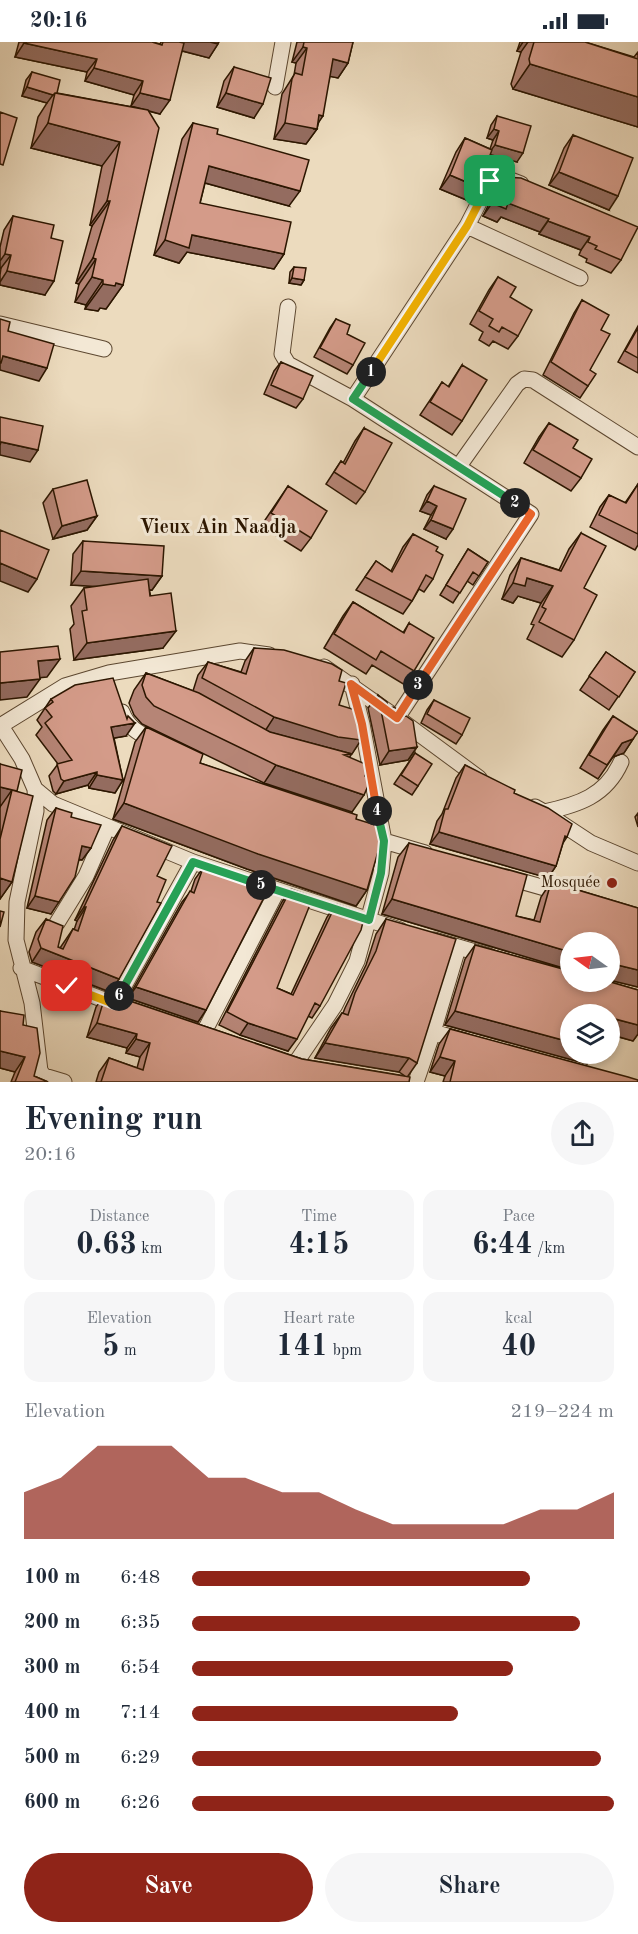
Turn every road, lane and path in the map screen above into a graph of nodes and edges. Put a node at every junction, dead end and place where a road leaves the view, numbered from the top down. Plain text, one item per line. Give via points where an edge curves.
1 (283, 42) edge
2 (274, 87) dead end
3 (540, 192) edge
4 (467, 226) junction
5 (580, 278) dead end
6 (288, 307) dead end
7 (0, 324) edge
8 (104, 348) dead end
9 (353, 399) junction
10 (638, 447) edge
11 (459, 466) junction
12 (285, 656) edge
13 (306, 657) edge
14 (137, 667) junction
15 (109, 673) junction
16 (156, 681) edge
17 (351, 684) junction
18 (397, 718) junction
19 (0, 726) edge
20 (167, 748) edge
21 (621, 762) dead end
22 (495, 787) edge
23 (35, 789) junction
24 (525, 802) edge
25 (544, 812) junction
26 (107, 828) junction
27 (378, 834) junction
28 (439, 857) edge
29 (193, 862) junction
30 (638, 862) edge
31 (495, 873) edge
32 (277, 891) junction
33 (583, 899) edge
34 (369, 920) junction
35 (57, 923) edge
36 (458, 948) junction
37 (502, 960) edge
38 (21, 968) junction
39 (114, 1004) junction
40 (136, 1011) edge
41 (434, 1032) junction
42 (203, 1034) edge
43 (478, 1044) edge
44 (275, 1058) edge
45 (64, 1082) edge
46 (416, 1082) edge

1 - 2 street
3 - 4 street via 508,179 490,181
4 - 5 street
4 - 9 street
6 - 9 street via 282,354 288,364
7 - 8 street
9 - 11 street
10 - 11 street via 533,380 524,379
11 - 18 street via 531,514
12 - 14 street via 240,651
13 - 17 street
14 - 15 street
14 - 16 street
15 - 19 street via 64,686
15 - 20 street via 125,720 136,732
17 - 18 street
17 - 27 street via 362,724 363,765
18 - 22 street
19 - 23 street via 22,759
21 - 25 street via 604,790 570,807
23 - 26 street via 53,804
23 - 38 street via 36,811 17,902 15,940
24 - 25 street
25 - 30 street via 591,843
26 - 29 street
26 - 35 street via 86,876
27 - 28 street
27 - 34 street via 381,873
29 - 32 street
29 - 39 street
31 - 33 street
32 - 34 street
32 - 42 street
34 - 36 street
34 - 44 street via 357,960 301,1065
36 - 37 street
36 - 41 street
38 - 39 street
38 - 45 street via 32,1003 40,1071
39 - 40 street
41 - 43 street
41 - 46 street

